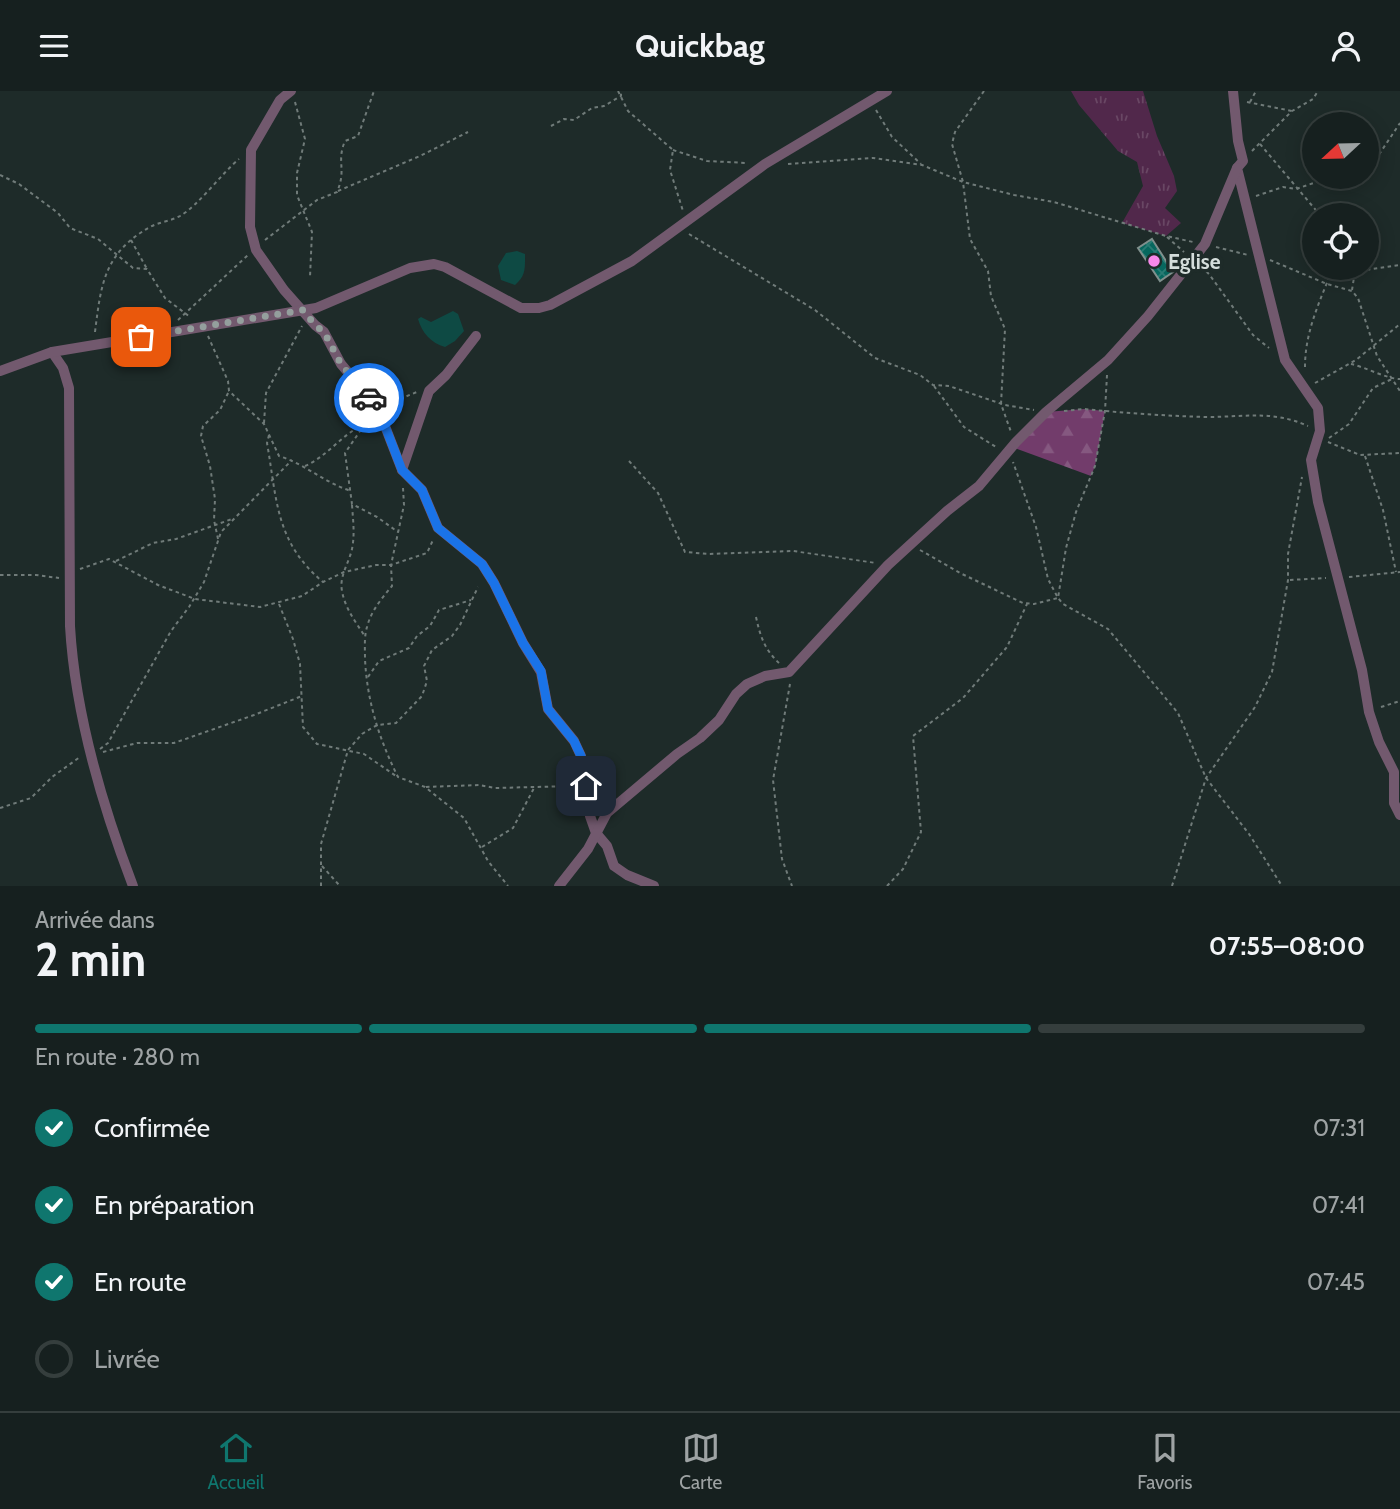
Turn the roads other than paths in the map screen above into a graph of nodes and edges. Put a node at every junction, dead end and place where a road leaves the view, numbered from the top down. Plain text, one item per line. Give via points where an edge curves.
1 (887, 91) edge
2 (293, 96) edge
3 (1232, 96) edge
4 (1240, 165) junction
5 (306, 312) junction
6 (476, 336) dead end
7 (52, 352) junction
8 (0, 371) edge
9 (402, 470) junction
10 (1400, 815) edge
11 (596, 833) junction
12 (133, 886) edge
13 (559, 886) edge
14 (653, 886) edge

1 - 5 street via 765,164 632,261 550,305 521,308 434,264 410,268
2 - 5 street via 280,100 251,150 250,227 275,278
3 - 4 street
4 - 10 street via 1285,360 1318,408 1323,435 1311,460 1318,502 1362,670 1368,712 1394,772 1394,803
4 - 11 street via 1205,244 1108,359 1046,412 979,487 888,565 789,672 747,684 699,739 607,813
5 - 7 street
5 - 9 street via 378,408
6 - 9 street via 429,391
7 - 8 street
7 - 12 street via 69,388 72,665 109,824
9 - 11 street via 422,490 438,528 482,564 494,583 541,671 548,709 581,756
11 - 13 street
11 - 14 street via 614,866

